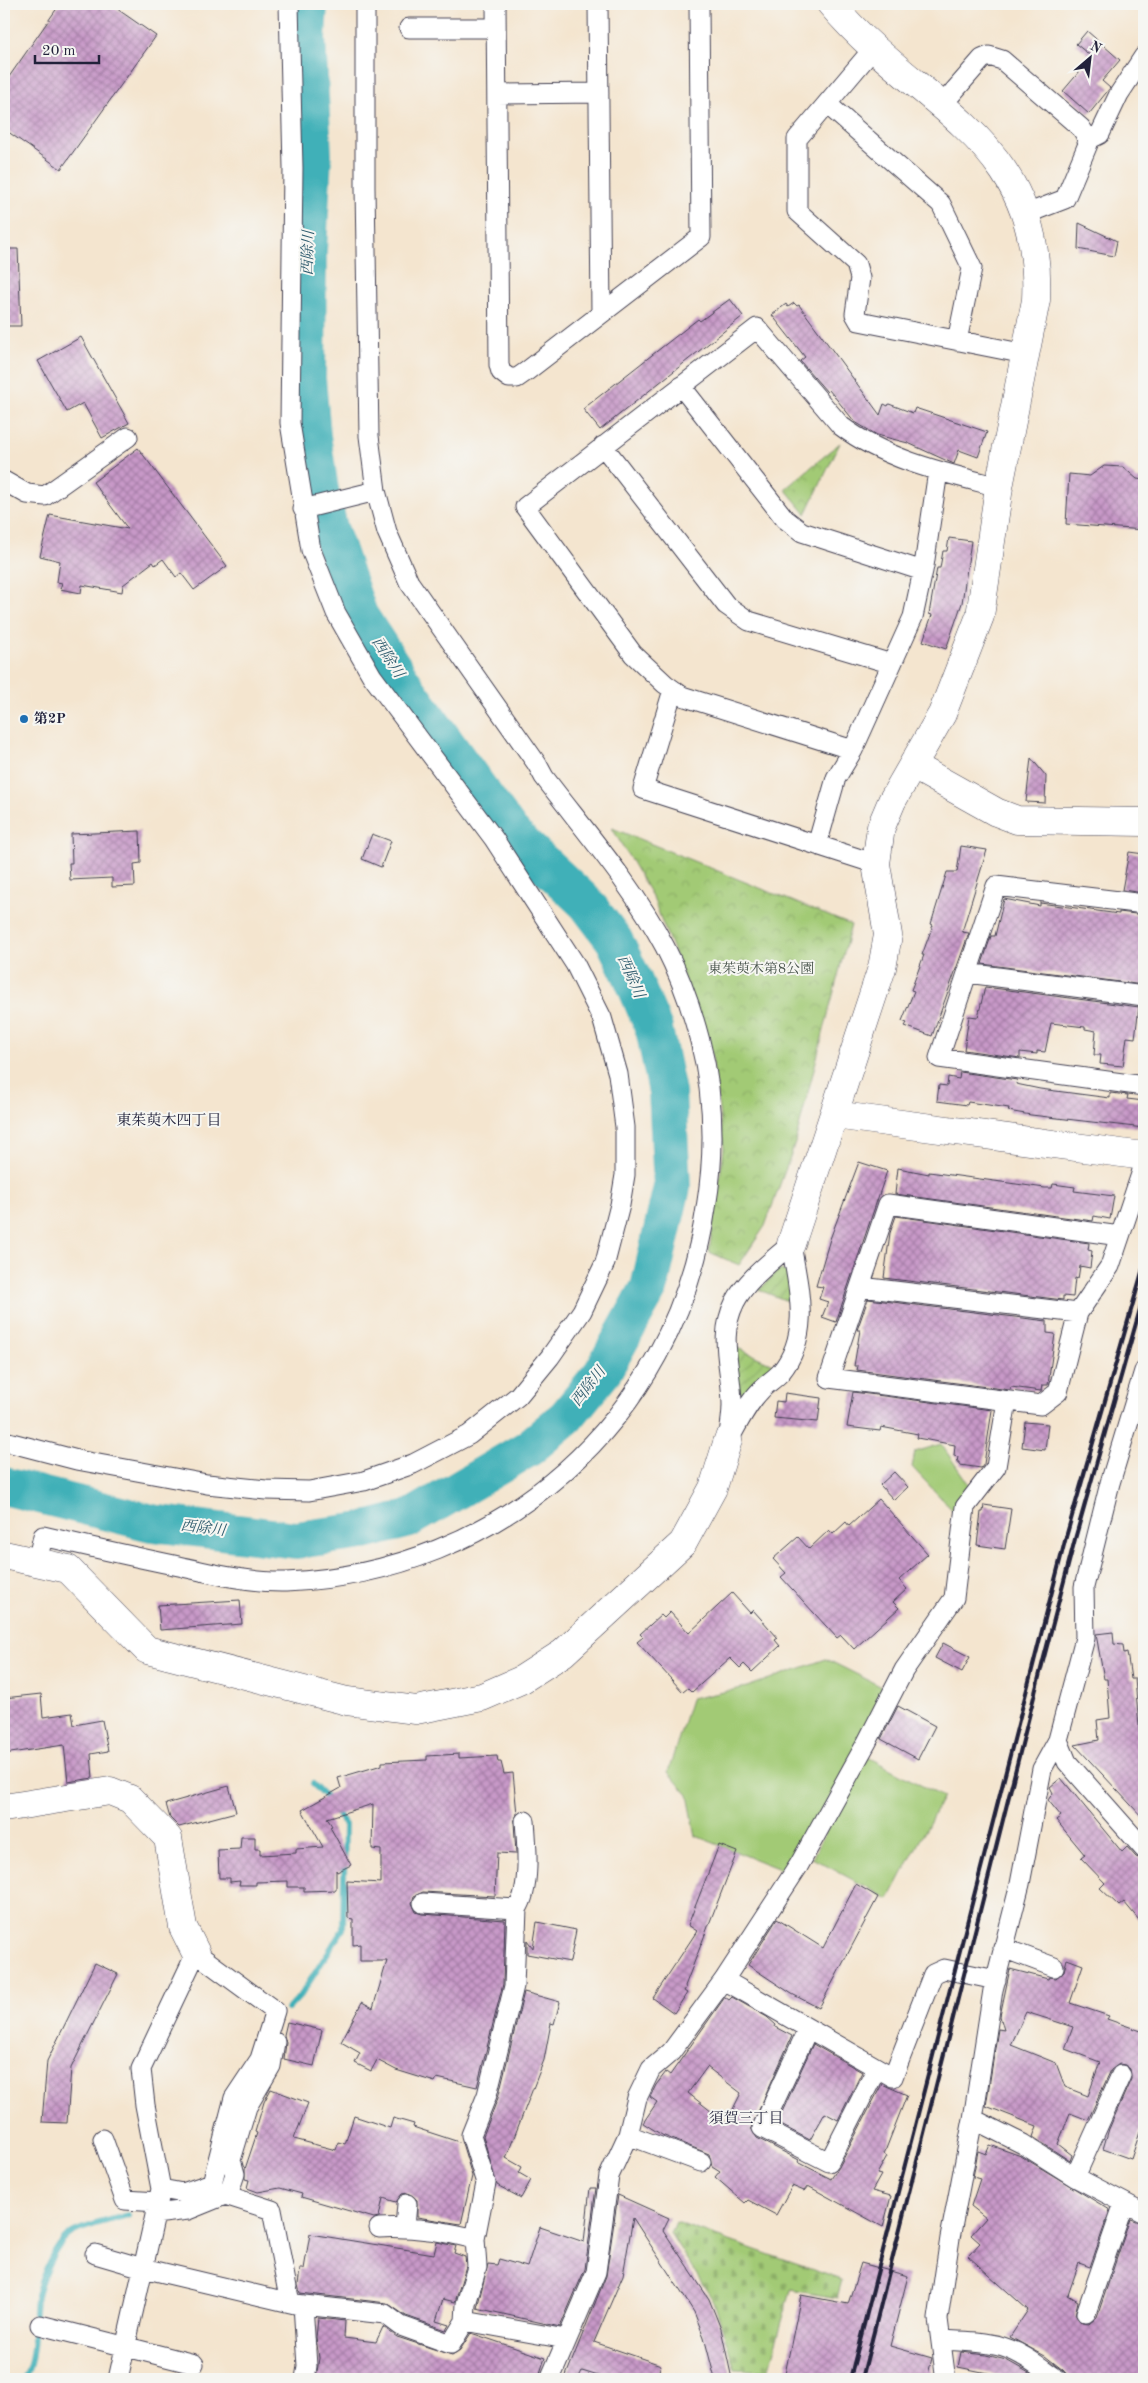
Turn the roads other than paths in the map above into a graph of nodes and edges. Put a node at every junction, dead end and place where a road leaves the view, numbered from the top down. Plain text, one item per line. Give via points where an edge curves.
1 (289, 4) edge
2 (365, 4) edge
3 (496, 4) edge
4 (598, 4) edge
5 (699, 4) edge
6 (830, 4) edge
7 (409, 28) dead end
8 (496, 28) junction
9 (873, 49) junction
10 (1144, 56) edge
11 (599, 93) junction
12 (497, 94) junction
13 (827, 104) junction
14 (941, 106) junction
15 (1088, 140) junction
16 (1026, 214) junction
17 (601, 314) junction
18 (957, 341) junction
19 (1025, 354) junction
20 (682, 386) junction
21 (128, 437) dead end
22 (603, 446) junction
23 (938, 471) junction
24 (4, 481) edge
25 (999, 488) junction
26 (371, 492) junction
27 (307, 508) junction
28 (923, 571) junction
29 (892, 664) junction
30 (674, 690) junction
31 (853, 750) junction
32 (914, 766) junction
33 (1144, 822) edge
34 (817, 845) junction
35 (876, 864) junction
36 (1144, 904) edge
37 (967, 972) junction
38 (1144, 996) edge
39 (1144, 1086) edge
40 (834, 1116) junction
41 (1144, 1156) edge
42 (1144, 1162) edge
43 (1120, 1236) junction
44 (791, 1244) junction
45 (861, 1287) junction
46 (1078, 1314) junction
47 (1144, 1371) edge
48 (1007, 1401) junction
49 (728, 1440) junction
50 (4, 1442) edge
51 (4, 1555) edge
52 (37, 1562) junction
53 (1058, 1740) junction
54 (4, 1808) edge
55 (525, 1821) dead end
56 (1144, 1849) edge
57 (423, 1903) dead end
58 (517, 1909) junction
59 (1004, 1948) junction
60 (196, 1953) junction
61 (1054, 1966) dead end
62 (724, 1980) junction
63 (996, 1980) junction
64 (275, 2011) junction
65 (808, 2029) junction
66 (877, 2068) junction
67 (1121, 2075) dead end
68 (973, 2119) junction
69 (628, 2135) junction
70 (103, 2139) dead end
71 (701, 2162) dead end
72 (1075, 2177) junction
73 (225, 2195) junction
74 (158, 2202) junction
75 (1124, 2203) junction
76 (406, 2204) dead end
77 (1144, 2213) edge
78 (405, 2227) junction
79 (379, 2228) dead end
80 (475, 2239) junction
81 (95, 2254) dead end
82 (143, 2268) junction
83 (297, 2304) junction
84 (1086, 2313) dead end
85 (465, 2321) junction
86 (40, 2325) dead end
87 (566, 2339) junction
88 (940, 2340) junction
89 (125, 2347) junction
90 (194, 2364) dead end
91 (556, 2377) edge
92 (118, 2379) edge
93 (305, 2379) edge
94 (943, 2379) edge
95 (1057, 2379) edge

1 - 27 street via 293,168 290,423
2 - 26 street via 364,188
3 - 8 street
4 - 11 street
5 - 17 street via 701,237
6 - 9 street
7 - 8 street
8 - 12 street
9 - 13 street
9 - 14 street
10 - 15 street via 1119,94 1100,134
11 - 12 street
11 - 17 street
12 - 17 street via 498,365 501,372 509,378 517,378
13 - 18 street via 941,204 972,268
13 - 18 street via 797,139 797,211 856,264 860,278 855,314 859,321
14 - 15 street via 982,59 994,56 1081,128
14 - 16 street via 990,150 1008,176
15 - 16 street via 1065,199
16 - 19 street via 1037,269 1036,300
18 - 19 street
19 - 25 street
20 - 22 street
20 - 23 street via 757,328 841,426 876,448
20 - 28 street via 785,519 802,532
21 - 24 street via 45,496 27,494
22 - 29 street via 726,605 749,621
22 - 30 street via 525,507 633,654
23 - 25 street
23 - 28 street
25 - 32 street via 980,616 942,714
26 - 27 street
26 - 52 street via 409,582 544,778 624,882 666,948 679,978 700,1043 710,1106 710,1181 696,1264 669,1334 648,1374 599,1438 545,1489 513,1512 415,1560 390,1568 327,1578 284,1582 249,1580 43,1536
27 - 50 street via 311,550 348,636 372,676 494,839 575,964 602,1018 618,1074 625,1127 620,1205 605,1263 582,1311 518,1396 469,1435 413,1464 364,1481 309,1490 266,1490 208,1484 77,1460
28 - 29 street via 913,618
29 - 31 street
30 - 31 street via 682,696
30 - 34 street via 643,789
31 - 34 street via 836,778
32 - 33 street via 996,812 1017,820
32 - 35 street via 892,801 881,827
34 - 35 street
35 - 40 street via 888,935 882,968
36 - 37 street via 996,886
37 - 38 street
37 - 39 street via 939,1058
40 - 41 street
40 - 44 street
42 - 43 street
43 - 45 street via 888,1204
43 - 46 street via 1110,1266
44 - 49 street via 802,1309 792,1354 760,1390
44 - 49 street via 754,1277 735,1302 725,1345 732,1405
45 - 46 street
45 - 48 street via 828,1378
46 - 48 street via 1058,1392 1041,1405
47 - 53 street via 1110,1484 1084,1587 1085,1638
48 - 62 street via 996,1467 965,1506 954,1598 904,1670 799,1866
49 - 52 street via 713,1488 683,1543 562,1653 540,1669 482,1697 449,1705 416,1710 355,1702 147,1650 68,1569
51 - 52 street
53 - 56 street via 1067,1762
53 - 59 street via 1042,1769
54 - 60 street via 110,1791 130,1799 168,1838 183,1927
55 - 58 street via 528,1850 522,1901
57 - 58 street
58 - 80 street via 514,1986 487,2095 472,2135 486,2184
59 - 61 street
59 - 63 street
60 - 64 street
60 - 74 street via 141,2069
62 - 65 street
62 - 69 street via 671,2052 651,2069 637,2098
63 - 66 street via 944,1969 933,1974 892,2077
63 - 68 street
64 - 73 street via 276,2049 271,2066 247,2107 231,2160 235,2174
64 - 74 street via 260,2059 234,2098 212,2183
65 - 66 street
65 - 66 street via 762,2128 829,2162
67 - 72 street
68 - 72 street via 1023,2144
68 - 88 street via 950,2238 938,2319
69 - 71 street
69 - 87 street via 609,2176 596,2272
70 - 74 street via 125,2200
72 - 75 street
73 - 74 street via 188,2210
73 - 83 street via 272,2210
74 - 82 street
75 - 77 street
75 - 84 street
76 - 78 street
78 - 79 street
78 - 80 street via 441,2230
80 - 85 street via 477,2267 466,2304
81 - 82 street
82 - 83 street
82 - 89 street
83 - 85 street via 385,2314 401,2326 451,2344
83 - 93 street via 307,2366
85 - 87 street
86 - 89 street
87 - 91 street
88 - 94 street
88 - 95 street via 973,2341 1004,2347
89 - 90 street
89 - 92 street

